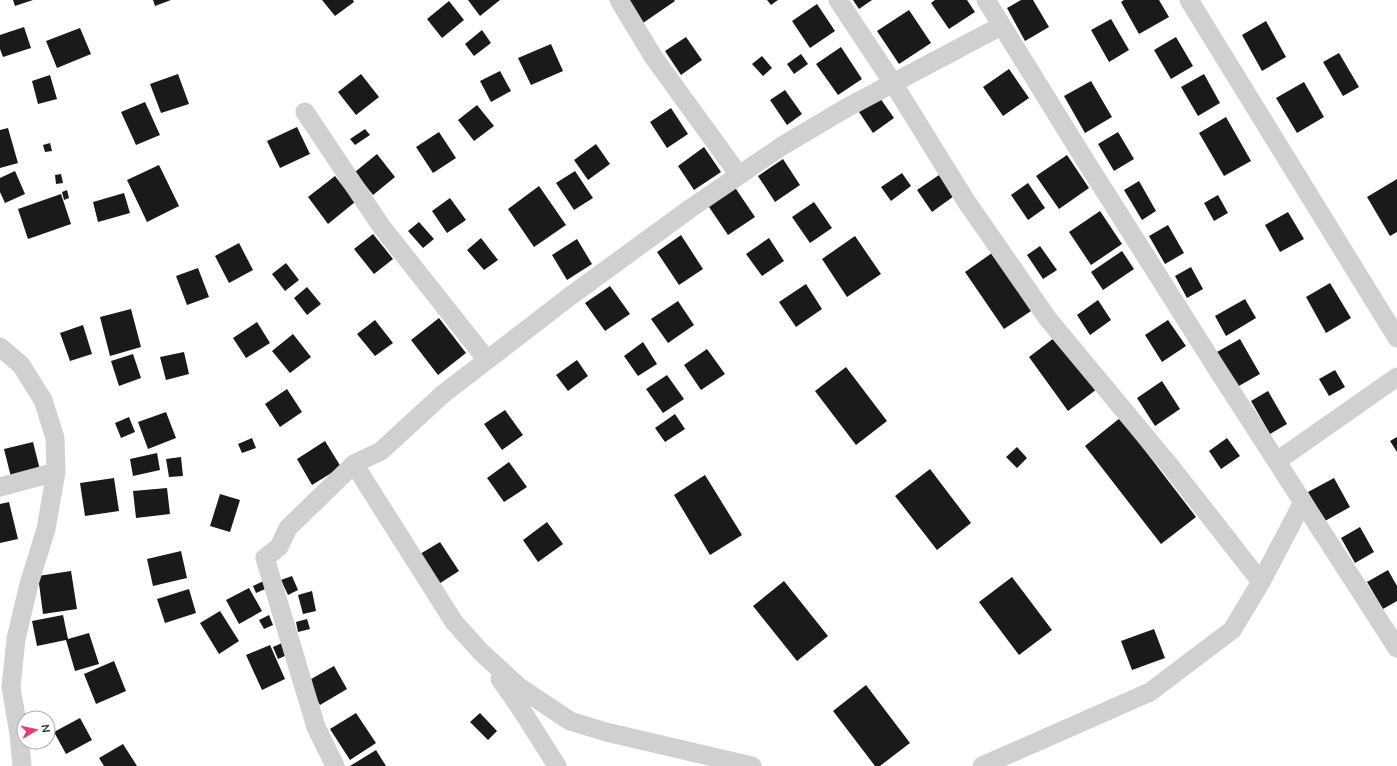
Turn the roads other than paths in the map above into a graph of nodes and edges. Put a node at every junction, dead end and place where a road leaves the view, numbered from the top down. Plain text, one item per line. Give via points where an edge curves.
1 (619, 0) edge
2 (838, 0) edge
3 (986, 0) edge
4 (1190, 0) edge
5 (1002, 26) junction
6 (893, 83) junction
7 (305, 112) dead end
8 (739, 175) junction
9 (1397, 338) edge
10 (0, 347) edge
11 (487, 360) junction
12 (1397, 377) edge
13 (1277, 461) junction
14 (354, 464) junction
15 (56, 472) junction
16 (0, 487) edge
17 (1303, 502) junction
18 (1262, 582) junction
19 (1397, 648) edge
20 (481, 652) junction
21 (22, 766) edge
22 (335, 766) edge
23 (557, 766) edge
24 (752, 766) edge
25 (982, 766) edge

1 - 8 street via 654,58
2 - 6 street
3 - 5 street
4 - 9 street
5 - 6 street
5 - 13 street
6 - 8 street via 782,146
6 - 18 street via 966,201 1048,319
7 - 11 street via 381,226
8 - 11 street via 569,297
10 - 15 street via 21,365 43,400 55,438
11 - 14 street via 443,394 381,451
12 - 13 street
13 - 17 street
14 - 20 street via 454,622
14 - 22 street via 288,528 278,547 265,558 316,727
15 - 16 street
15 - 21 street via 46,529 29,584 15,646 11,687
17 - 18 street
17 - 19 street
18 - 25 street via 1232,630 1150,692
20 - 23 street
20 - 24 street via 519,687 570,720 606,732

